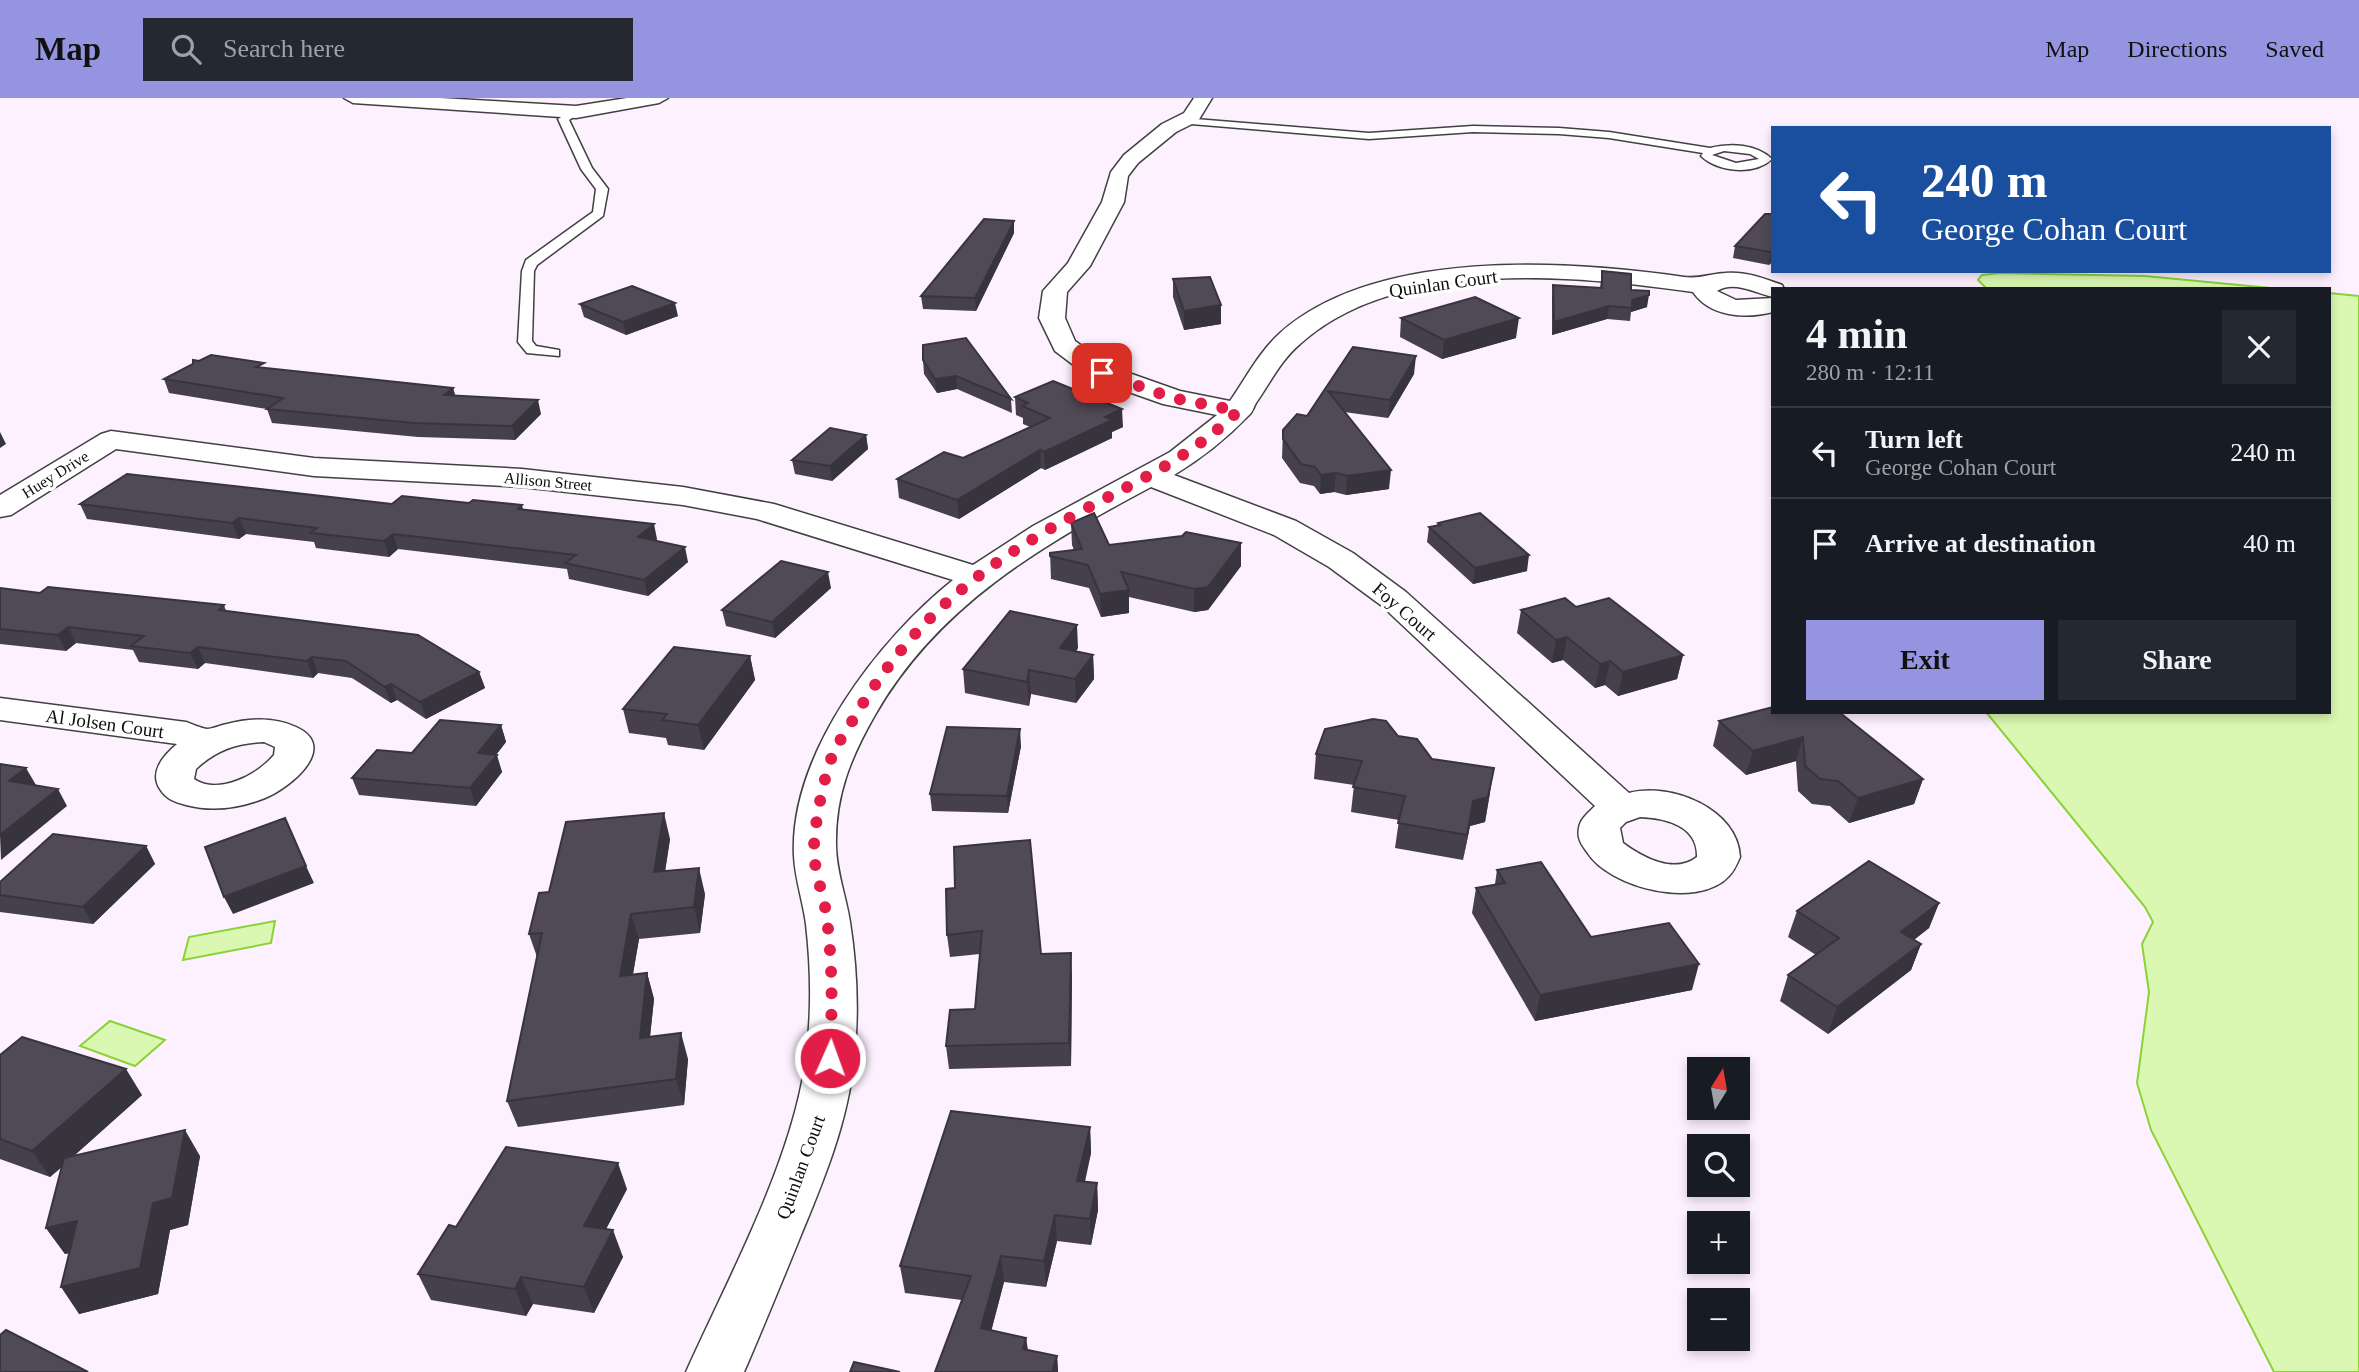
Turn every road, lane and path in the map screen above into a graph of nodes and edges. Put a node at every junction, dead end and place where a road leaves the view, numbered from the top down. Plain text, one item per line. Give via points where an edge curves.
1 (354, 98) edge
2 (659, 98) edge
3 (1203, 98) edge
4 (576, 112) junction
5 (1183, 121) junction
6 (1710, 151) dead end
7 (1706, 287) junction
8 (1771, 289) edge
9 (1771, 305) edge
10 (554, 353) dead end
11 (1238, 411) junction
12 (111, 440) joint
13 (1150, 477) junction
14 (0, 508) edge
15 (975, 576) junction
16 (0, 709) edge
17 (208, 743) dead end
18 (1620, 807) dead end
19 (715, 1372) edge

1 - 4 street
2 - 4 street
3 - 5 street
4 - 10 lane via 563,119 602,189 599,213 531,263 528,271 525,342 532,350
5 - 6 lane via 1369,136 1473,129 1559,131
5 - 11 street via 1131,159 1118,176 1113,202 1078,266 1055,291 1052,318 1064,345 1102,373 1173,398
7 - 8 street, Quinlan Court via 1720,281 1743,281
7 - 9 street, Quinlan Court via 1706,296 1723,304
7 - 11 street, Quinlan Court via 1611,275 1529,272 1436,280 1376,293 1342,306 1294,334 1270,360
11 - 13 street, Quinlan Court via 1215,434
12 - 14 street, Huey Drive
12 - 15 street, Allison Street via 314,467 522,478 683,496 762,511
13 - 15 street, Quinlan Court via 1027,541
13 - 18 street, Foy Court via 1285,528 1342,560 1394,599
15 - 19 street, Quinlan Court via 902,648 833,754 814,853 827,919 833,987 830,1058 821,1111 797,1184
16 - 17 street, Al Jolsen Court via 186,734

